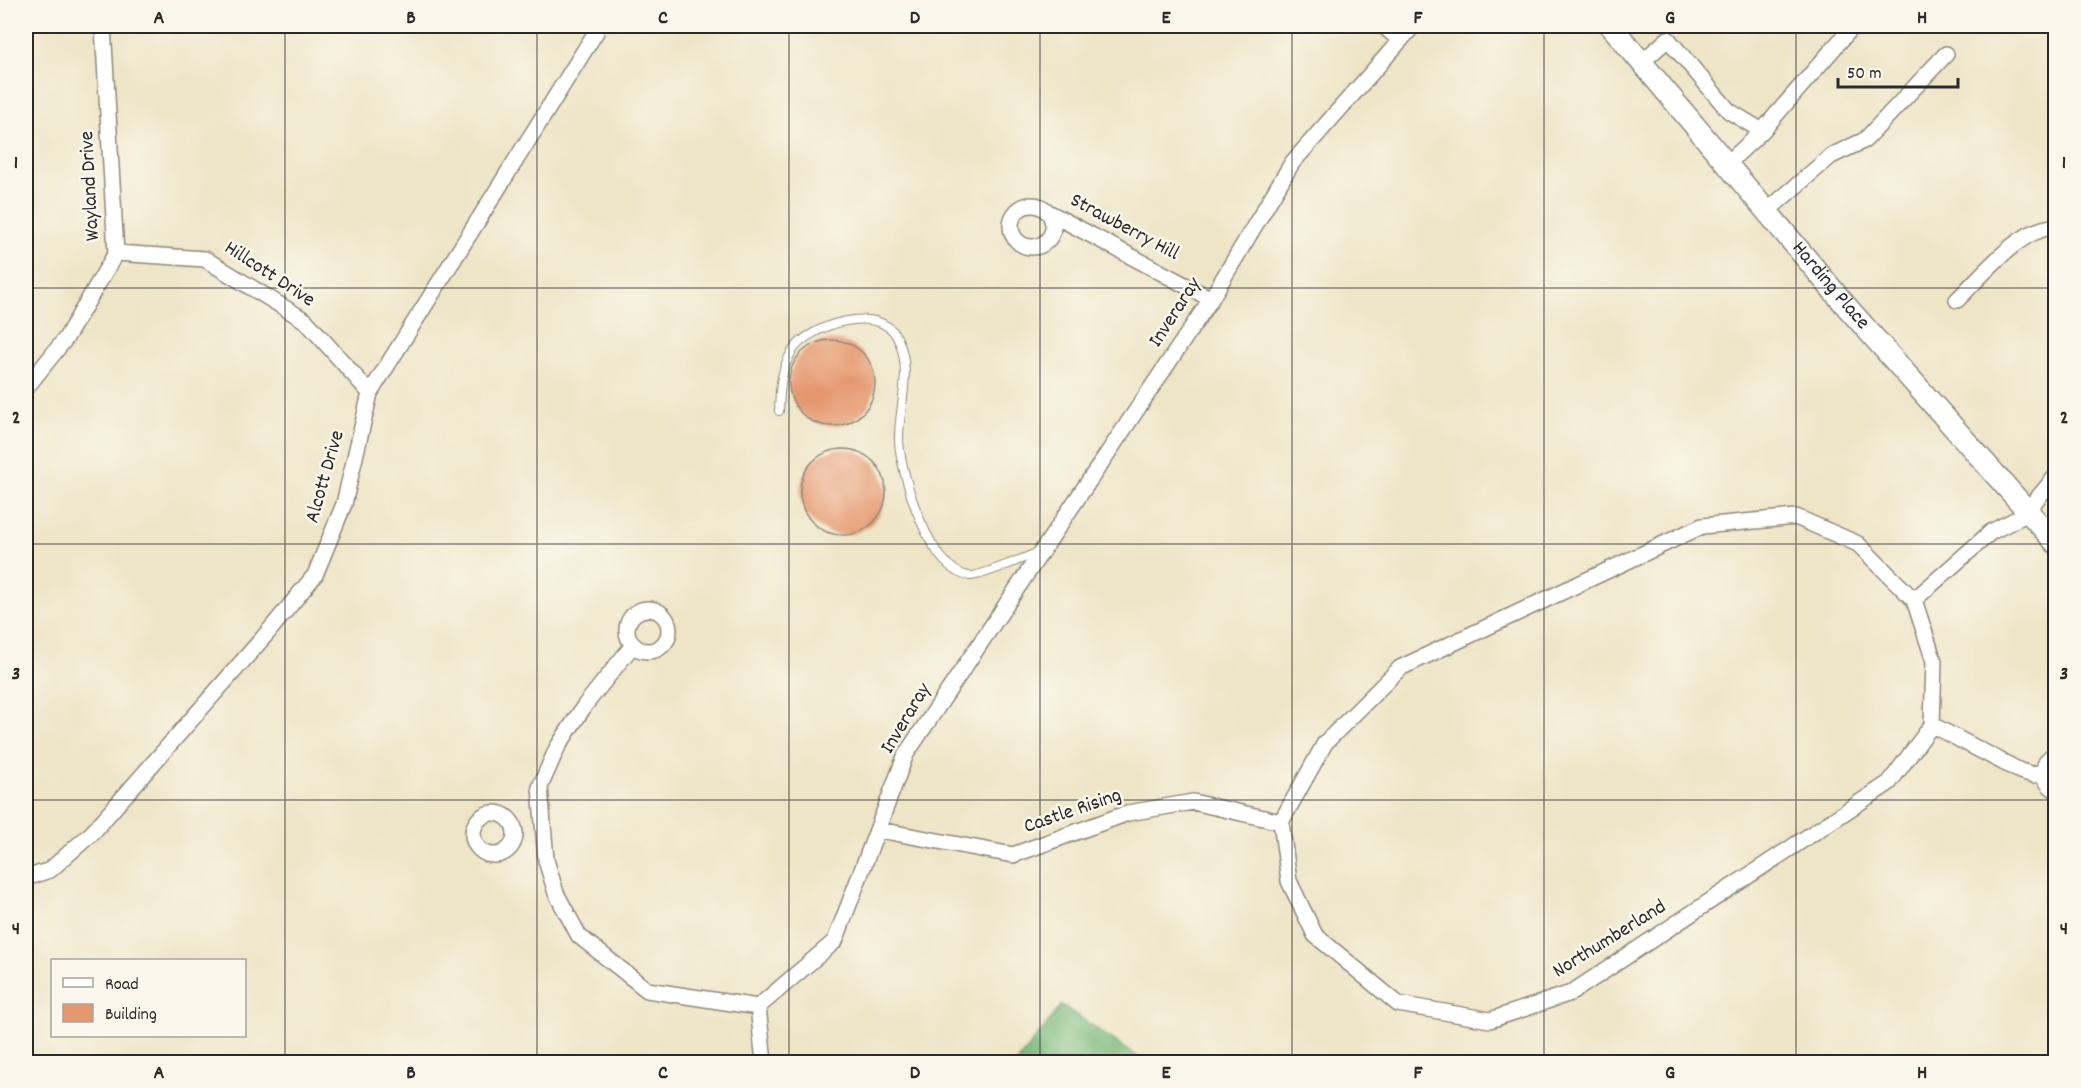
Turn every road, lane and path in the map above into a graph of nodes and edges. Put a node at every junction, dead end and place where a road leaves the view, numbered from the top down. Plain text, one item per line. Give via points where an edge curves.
1 (102, 26) edge
2 (1383, 26) edge
3 (1413, 26) edge
4 (1611, 26) edge
5 (1853, 26) edge
6 (596, 32) dead end
7 (1400, 39) junction
8 (1946, 54) dead end
9 (1642, 62) junction
10 (1762, 132) junction
11 (1727, 164) junction
12 (1767, 211) junction
13 (1048, 212) dead end
14 (2055, 227) edge
15 (116, 253) junction
16 (1211, 300) junction
17 (1957, 300) dead end
18 (26, 388) edge
19 (370, 393) junction
20 (779, 411) dead end
21 (2055, 476) edge
22 (2027, 513) junction
23 (2055, 543) edge
24 (1043, 551) junction
25 (1914, 600) junction
26 (633, 645) dead end
27 (1932, 725) junction
28 (2055, 753) edge
29 (2044, 771) junction
30 (2055, 790) edge
31 (1281, 822) junction
32 (543, 830) junction
33 (879, 830) junction
34 (515, 832) dead end
35 (26, 878) edge
36 (758, 1007) junction
37 (764, 1062) edge

1 - 15 street, Wayland Drive
2 - 7 street
3 - 7 street, Inveraray
4 - 9 main road, Harding Place
5 - 10 street
6 - 19 street, Alcott Drive
7 - 16 street, Inveraray via 1292,163
8 - 12 street via 1865,140 1831,156
9 - 10 street via 1668,39 1729,111
9 - 11 main road, Harding Place
10 - 11 street
11 - 12 main road, Harding Place
12 - 22 main road, Harding Place
13 - 16 street, Strawberry Hill
14 - 17 street via 2045,226 2021,239
15 - 18 street, Wayland Drive via 66,338
15 - 19 street, Hillcott Drive via 205,259 306,321
16 - 24 street, Inveraray
19 - 35 street, Alcott Drive via 344,504 315,575 92,833 50,870
20 - 24 lane via 785,364 804,338 842,321 870,320 885,326 896,334 902,349 905,385 899,441 905,467 920,521 940,557 957,573 972,577
21 - 22 street
22 - 23 main road, Harding Place
22 - 25 street via 1991,532
24 - 33 street, Inveraray via 906,754
25 - 27 street via 1934,661
25 - 31 street via 1858,544 1796,517 1702,526 1400,668 1325,743
26 - 32 street via 557,748 540,787
27 - 29 street via 2020,771 2034,775
27 - 31 street, Northumberland via 1890,783 1571,993 1490,1020 1398,1004 1315,935 1288,881
28 - 29 street via 2046,761
29 - 30 street via 2049,786
31 - 33 street, Castle Rising via 1193,802 1128,813 1012,855
32 - 34 street
32 - 36 street via 546,860 556,893 579,936 647,990
33 - 36 street, Inveraray via 835,940
36 - 37 street

